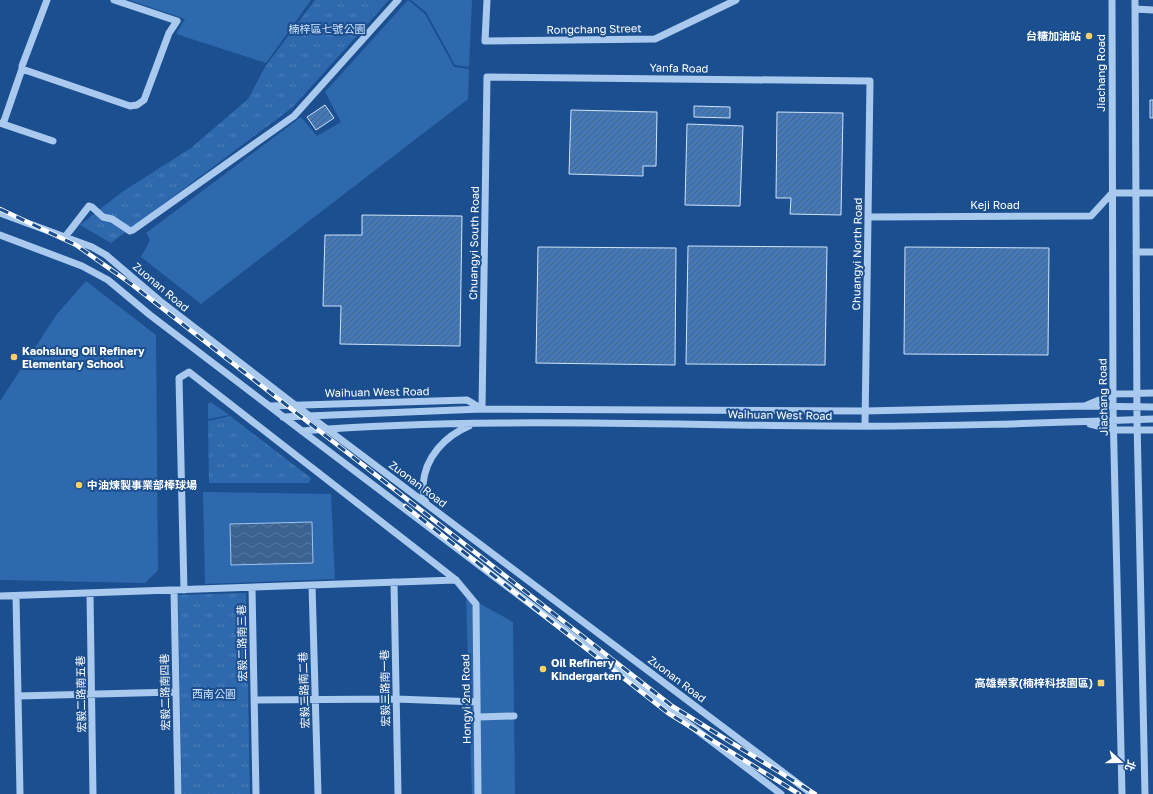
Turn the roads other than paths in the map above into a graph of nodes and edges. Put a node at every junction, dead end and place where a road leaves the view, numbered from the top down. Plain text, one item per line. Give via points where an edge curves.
1 (47, 0) edge
2 (114, 0) edge
3 (398, 0) edge
4 (487, 0) edge
5 (736, 0) edge
6 (1112, 0) edge
7 (1135, 0) edge
8 (1135, 10) junction
9 (1153, 10) edge
10 (22, 69) junction
11 (487, 77) joint
12 (870, 81) joint
13 (1, 124) edge
14 (53, 141) dead end
15 (1112, 193) junction
16 (1135, 193) junction
17 (1153, 193) edge
18 (0, 213) edge
19 (868, 217) junction
20 (0, 235) edge
21 (65, 237) junction
22 (1136, 252) junction
23 (1153, 252) edge
24 (1153, 393) edge
25 (1114, 394) junction
26 (1136, 394) junction
27 (295, 405) junction
28 (270, 406) junction
29 (1084, 406) junction
30 (1137, 407) junction
31 (1153, 407) edge
32 (1113, 408) junction
33 (482, 409) junction
34 (865, 411) junction
35 (310, 416) junction
36 (284, 417) junction
37 (1153, 419) edge
38 (1114, 420) junction
39 (1136, 420) junction
40 (1086, 423) junction
41 (473, 424) junction
42 (865, 426) junction
43 (327, 429) junction
44 (1114, 430) junction
45 (1137, 430) junction
46 (1153, 430) edge
47 (302, 431) junction
48 (426, 503) junction
49 (456, 580) junction
50 (394, 582) junction
51 (312, 585) junction
52 (252, 588) junction
53 (174, 590) junction
54 (184, 590) junction
55 (90, 593) junction
56 (0, 596) edge
57 (16, 596) junction
58 (176, 692) junction
59 (92, 694) junction
60 (18, 696) junction
61 (396, 699) junction
62 (254, 700) junction
63 (315, 700) junction
64 (477, 702) junction
65 (514, 716) dead end
66 (478, 717) junction
67 (20, 794) edge
68 (93, 794) edge
69 (178, 794) edge
70 (256, 794) edge
71 (318, 794) edge
72 (398, 794) edge
73 (478, 794) edge
74 (781, 794) edge
75 (812, 794) edge
76 (1122, 794) edge
77 (1145, 794) edge

1 - 10 street
2 - 10 street via 178,21 169,33 144,100 130,106
3 - 21 street via 298,112 282,125 133,230 130,231 112,219 103,217 89,206
4 - 5 street, Rongchang Street via 485,41 655,39
6 - 15 street, Jiachang Road
7 - 8 street
8 - 9 street
8 - 16 street
10 - 13 street
11 - 12 street, Yanfa Road
11 - 33 street, Chuangyi South Road
12 - 19 street, Chuangyi North Road
13 - 14 street
15 - 16 street
15 - 19 street, Keji Road via 1091,216
15 - 25 street, Jiachang Road
16 - 17 street
16 - 22 street
18 - 21 street, Zuonan Road
19 - 34 street, Chuangyi North Road
20 - 28 street via 96,272
21 - 27 street, Zuonan Road via 106,255 160,301
22 - 23 street
22 - 26 street
24 - 26 street, Waihuan West Road
25 - 26 street, Waihuan West Road
25 - 29 street, Waihuan West Road
25 - 32 street, Jiachang Road
26 - 30 street
27 - 28 street, Waihuan West Road
27 - 33 street, Waihuan West Road via 467,400
27 - 35 street, Zuonan Road
28 - 36 street
29 - 32 street, Waihuan West Road
29 - 34 street, Waihuan West Road
30 - 31 street, Waihuan West Road
30 - 32 street, Waihuan West Road
30 - 39 street
32 - 38 street, Jiachang Road
33 - 34 street, Waihuan West Road
33 - 35 street, Waihuan West Road
34 - 42 street, Chuangyi North Road
35 - 36 street, Waihuan West Road
35 - 43 street, Zuonan Road
36 - 47 street
37 - 39 street, Waihuan West Road
38 - 39 street, Waihuan West Road
38 - 40 street, Waihuan West Road
38 - 44 street, Jiachang Road
39 - 45 street
40 - 42 street, Waihuan West Road
40 - 44 street, Waihuan West Road
41 - 42 street, Waihuan West Road
41 - 43 street, Waihuan West Road
41 - 48 street, Waihuan West Road via 458,430 445,441 437,448 428,463 423,486
43 - 47 street, Waihuan West Road
43 - 48 street, Zuonan Road
44 - 45 street, Waihuan West Road
44 - 76 street, Jiachang Road
45 - 46 street, Waihuan West Road
45 - 77 street
47 - 74 street
48 - 75 street, Zuonan Road
49 - 50 street
49 - 54 street via 189,372 179,378
49 - 64 street, Hongyi 2nd Road via 476,604
50 - 51 street
50 - 61 street, 宏毅二路南一巷
51 - 52 street
51 - 63 street, 宏毅二路南二巷
52 - 54 street
52 - 62 street, 宏毅二路南三巷
53 - 54 street
53 - 55 street
53 - 58 street, 宏毅二路南四巷
55 - 57 street
55 - 59 street, 宏毅二路南五巷
56 - 57 street
57 - 60 street
58 - 59 street
58 - 69 street, 宏毅二路南四巷
59 - 60 street
59 - 68 street, 宏毅二路南五巷
60 - 67 street
61 - 63 street
61 - 64 street
61 - 72 street, 宏毅二路南一巷
62 - 63 street
62 - 70 street, 宏毅二路南三巷
63 - 71 street, 宏毅二路南二巷
64 - 66 street, Hongyi 2nd Road
65 - 66 street
66 - 73 street, Hongyi 2nd Road

